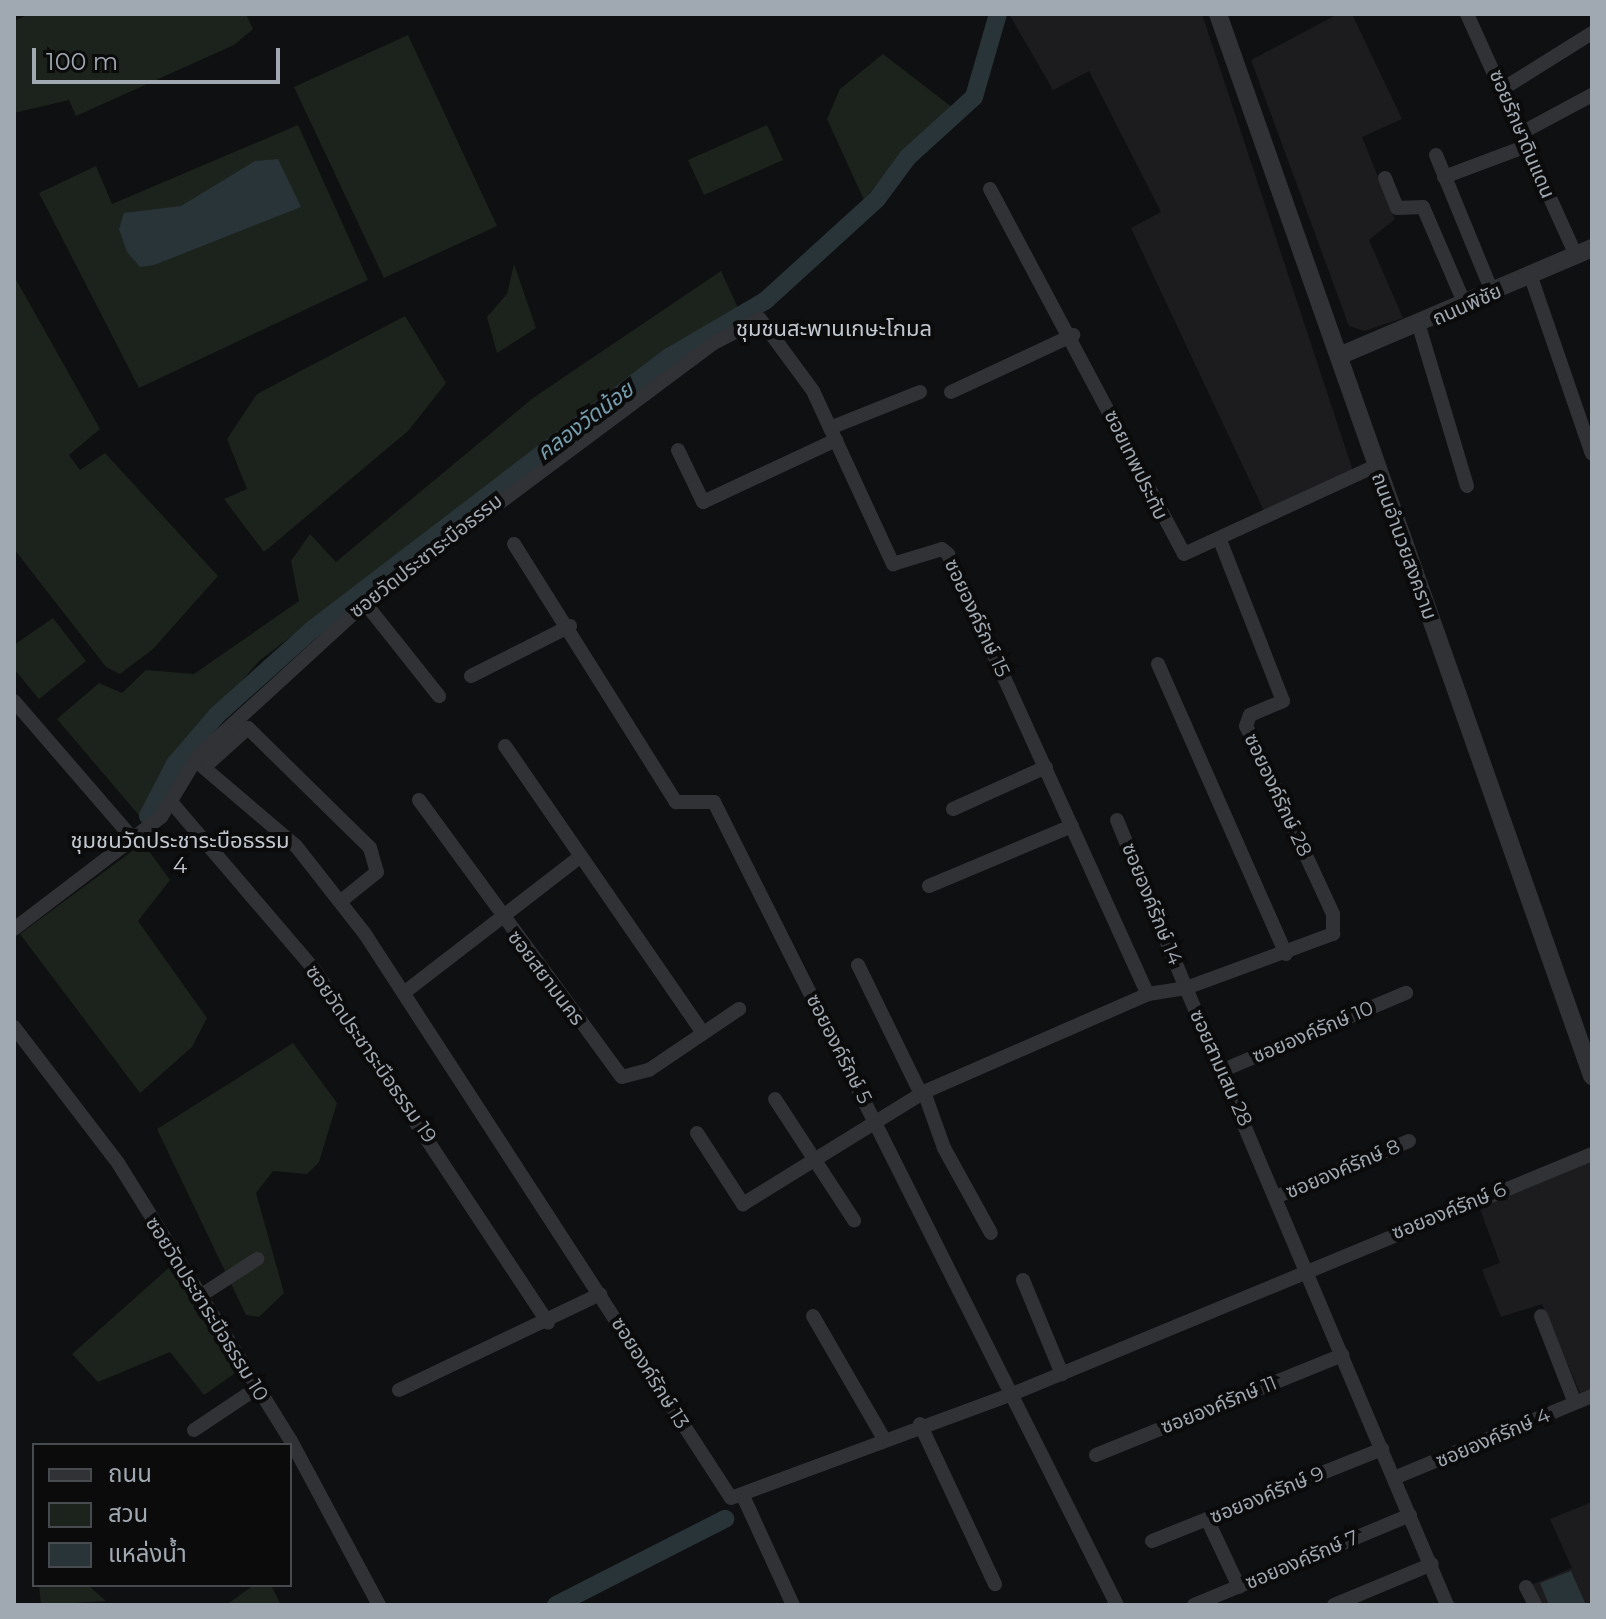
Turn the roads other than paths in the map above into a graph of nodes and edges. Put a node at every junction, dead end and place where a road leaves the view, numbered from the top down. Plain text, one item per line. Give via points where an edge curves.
1 (1218, 14) edge
2 (1467, 14) edge
3 (1592, 33) edge
4 (1504, 88) junction
5 (1592, 95) edge
6 (1524, 140) junction
7 (1436, 155) dead end
8 (1444, 177) junction
9 (1385, 178) dead end
10 (990, 189) dead end
11 (1584, 252) edge
12 (1531, 277) junction
13 (1493, 294) junction
14 (1466, 307) junction
15 (760, 319) joint
16 (1419, 326) junction
17 (1073, 335) junction
18 (1339, 356) junction
19 (920, 392) dead end
20 (951, 392) dead end
21 (833, 434) junction
22 (678, 450) dead end
23 (1592, 454) edge
24 (1375, 466) junction
25 (1467, 486) dead end
26 (1220, 540) junction
27 (514, 544) dead end
28 (365, 603) junction
29 (570, 626) junction
30 (1158, 664) dead end
31 (471, 676) dead end
32 (439, 696) dead end
33 (14, 701) edge
34 (505, 746) dead end
35 (202, 762) junction
36 (1046, 767) junction
37 (419, 800) dead end
38 (172, 803) junction
39 (953, 809) dead end
40 (1117, 820) dead end
41 (1072, 826) junction
42 (132, 844) junction
43 (581, 856) junction
44 (929, 886) dead end
45 (341, 901) junction
46 (501, 918) junction
47 (14, 929) edge
48 (1286, 954) junction
49 (858, 965) dead end
50 (1186, 988) junction
51 (405, 992) junction
52 (1406, 993) dead end
53 (1148, 994) junction
54 (739, 1009) dead end
55 (14, 1027) edge
56 (703, 1033) junction
57 (1221, 1071) junction
58 (1592, 1076) edge
59 (922, 1093) junction
60 (775, 1099) dead end
61 (875, 1121) junction
62 (697, 1133) dead end
63 (1409, 1141) dead end
64 (1592, 1154) edge
65 (814, 1159) junction
66 (1278, 1196) junction
67 (854, 1220) dead end
68 (991, 1233) dead end
69 (257, 1259) dead end
70 (1305, 1269) junction
71 (1023, 1280) dead end
72 (600, 1294) junction
73 (197, 1298) junction
74 (813, 1316) dead end
75 (1541, 1316) dead end
76 (548, 1322) junction
77 (1342, 1355) junction
78 (1062, 1374) junction
79 (257, 1388) junction
80 (399, 1390) dead end
81 (1010, 1395) junction
82 (1592, 1396) edge
83 (1575, 1403) junction
84 (920, 1424) junction
85 (194, 1430) dead end
86 (884, 1439) junction
87 (288, 1443) edge
88 (1382, 1449) junction
89 (292, 1450) edge
90 (1096, 1455) dead end
91 (1394, 1478) junction
92 (743, 1496) junction
93 (1410, 1515) junction
94 (1207, 1519) junction
95 (1152, 1541) dead end
96 (1432, 1564) junction
97 (995, 1584) dead end
98 (1239, 1587) junction
99 (1526, 1587) dead end
100 (379, 1605) edge
101 (793, 1605) edge
102 (1117, 1605) edge
103 (1194, 1605) edge
104 (1334, 1605) edge
105 (1447, 1605) edge
106 (1535, 1605) edge

1 - 18 street, ถนนอำนวยสงคราม
2 - 4 street, ซอยรักษาดินแดน
3 - 4 street
4 - 6 street, ซอยรักษาดินแดน
5 - 6 street
6 - 8 street
6 - 11 street, ซอยรักษาดินแดน
7 - 8 street
8 - 13 street
9 - 14 street via 1397,208 1423,207
10 - 17 street, ซอยเทพประทับ
11 - 12 street, ถนนพิชัย
12 - 13 street, ถนนพิชัย
12 - 23 street
13 - 14 street, ถนนพิชัย
14 - 16 street, ถนนพิชัย
15 - 21 street, ซอยองค์รักษ์ 15 via 804,377
15 - 28 street, ซอยวัดประชาระบือธรรม via 674,370
16 - 18 street, ถนนพิชัย
16 - 25 street
17 - 20 street
17 - 26 street, ซอยเทพประทับ via 1174,543 1184,554
18 - 24 street, ถนนอำนวยสงคราม
19 - 21 street
21 - 22 street via 703,502
21 - 36 street, ซอยองค์รักษ์ 15 via 893,564 942,549 948,554
24 - 26 street, ซอยเทพประทับ
24 - 58 street, ถนนอำนวยสงคราม
26 - 48 street, ซอยองค์รักษ์ 28 via 1283,701 1250,715 1246,726 1336,925 1327,939
27 - 29 street, ซอยองค์รักษ์ 5
28 - 32 street
28 - 35 street, ซอยวัดประชาระบือธรรม via 260,692
29 - 31 street
29 - 61 street, ซอยองค์รักษ์ 5 via 676,802 714,802
30 - 48 street
33 - 42 street
34 - 43 street
35 - 38 street, ซอยวัดประชาระบือธรรม
35 - 45 street, ซอยองค์รักษ์ 13 via 296,846
35 - 45 street via 248,728 370,848 377,872
36 - 39 street
36 - 41 street, ซอยองค์รักษ์ 15
37 - 46 street, ซอยสยามนคร
38 - 42 street, ซอยวัดประชาระบือธรรม
38 - 76 street, ซอยวัดประชาระบือธรรม 19 via 314,969
40 - 50 street, ซอยองค์รักษ์ 14
41 - 44 street
41 - 53 street, ซอยองค์รักษ์ 15
42 - 47 street, ซอยวัดประชาระบือธรรม
43 - 46 street
43 - 56 street
45 - 51 street, ซอยองค์รักษ์ 13
46 - 51 street
46 - 56 street, ซอยสยามนคร via 622,1077 649,1070
48 - 50 street, ซอยองค์รักษ์ 28
49 - 59 street
50 - 53 street, ซอยสามเสน 28
50 - 57 street, ซอยสามเสน 28
51 - 72 street, ซอยองค์รักษ์ 13
52 - 57 street, ซอยองค์รักษ์ 10
53 - 59 street, ซอยสามเสน 28
54 - 56 street, ซอยสยามนคร
55 - 73 street, ซอยวัดประชาระบือธรรม 10 via 90,1119
57 - 66 street, ซอยสามเสน 28
59 - 61 street, ซอยสามเสน 28
59 - 68 street via 944,1148
60 - 65 street
61 - 65 street, ซอยสามเสน 28
61 - 81 street, ซอยองค์รักษ์ 5
62 - 65 street, ซอยสามเสน 28 via 743,1204
63 - 66 street, ซอยองค์รักษ์ 8
64 - 70 street, ซอยองค์รักษ์ 6
65 - 67 street
66 - 70 street, ซอยสามเสน 28
69 - 73 street
70 - 77 street, ซอยสามเสน 28
70 - 78 street
71 - 78 street
72 - 76 street
72 - 92 street, ซอยองค์รักษ์ 13 via 724,1493
73 - 79 street, ซอยวัดประชาระบือธรรม 10
74 - 86 street
75 - 83 street
76 - 80 street
77 - 88 street, ซอยสามเสน 28
77 - 90 street, ซอยองค์รักษ์ 11
78 - 81 street
79 - 85 street
79 - 87 street, ซอยวัดประชาระบือธรรม 10
81 - 84 street
81 - 102 street, ซอยองค์รักษ์ 5
82 - 83 street, ซอยองค์รักษ์ 4
83 - 91 street, ซอยองค์รักษ์ 4
84 - 86 street
84 - 97 street
86 - 92 street
88 - 91 street, ซอยสามเสน 28
88 - 94 street, ซอยองค์รักษ์ 9
89 - 100 street, ซอยวัดประชาระบือธรรม 10
91 - 93 street, ซอยสามเสน 28
92 - 101 street
93 - 96 street, ซอยสามเสน 28
93 - 98 street, ซอยองค์รักษ์ 7
94 - 95 street, ซอยองค์รักษ์ 9
94 - 98 street
96 - 104 street
96 - 105 street, ซอยสามเสน 28
98 - 103 street, ซอยองค์รักษ์ 7
99 - 106 street

